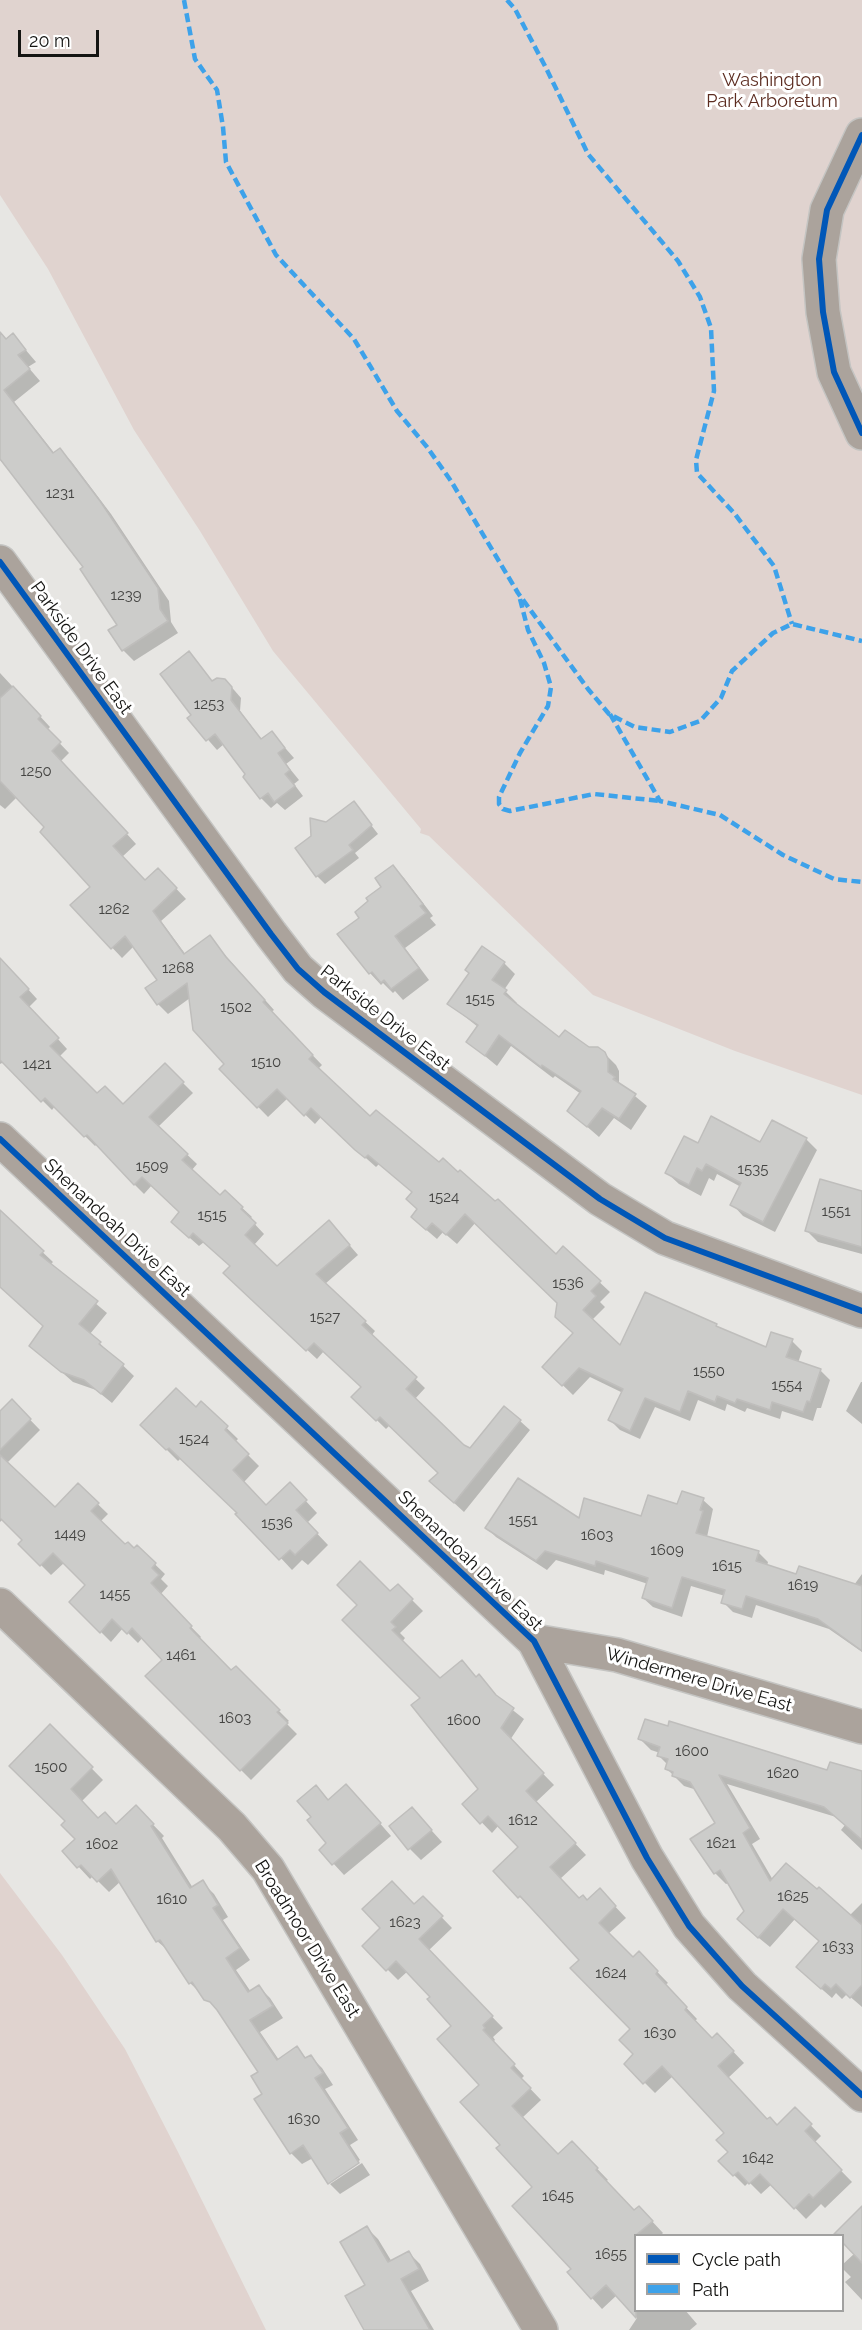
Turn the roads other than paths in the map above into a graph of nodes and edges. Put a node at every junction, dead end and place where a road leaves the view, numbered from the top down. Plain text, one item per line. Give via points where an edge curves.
1 (862, 135) edge
2 (862, 433) edge
3 (0, 562) edge
4 (0, 1139) edge
5 (862, 1311) edge
6 (0, 1605) edge
7 (534, 1641) junction
8 (862, 1727) edge
9 (862, 2095) edge
10 (541, 2330) edge

1 - 2 street via 827,210 819,259 823,312 834,372
3 - 5 street, Parkside Drive East via 278,943 324,993 600,1199 656,1233
4 - 7 street, Shenandoah Drive East
6 - 10 street, Broadmoor Drive East via 232,1827 268,1869
7 - 8 street, Windermere Drive East via 617,1655
7 - 9 street, Shenandoah Drive East via 647,1858 689,1926 742,1986

